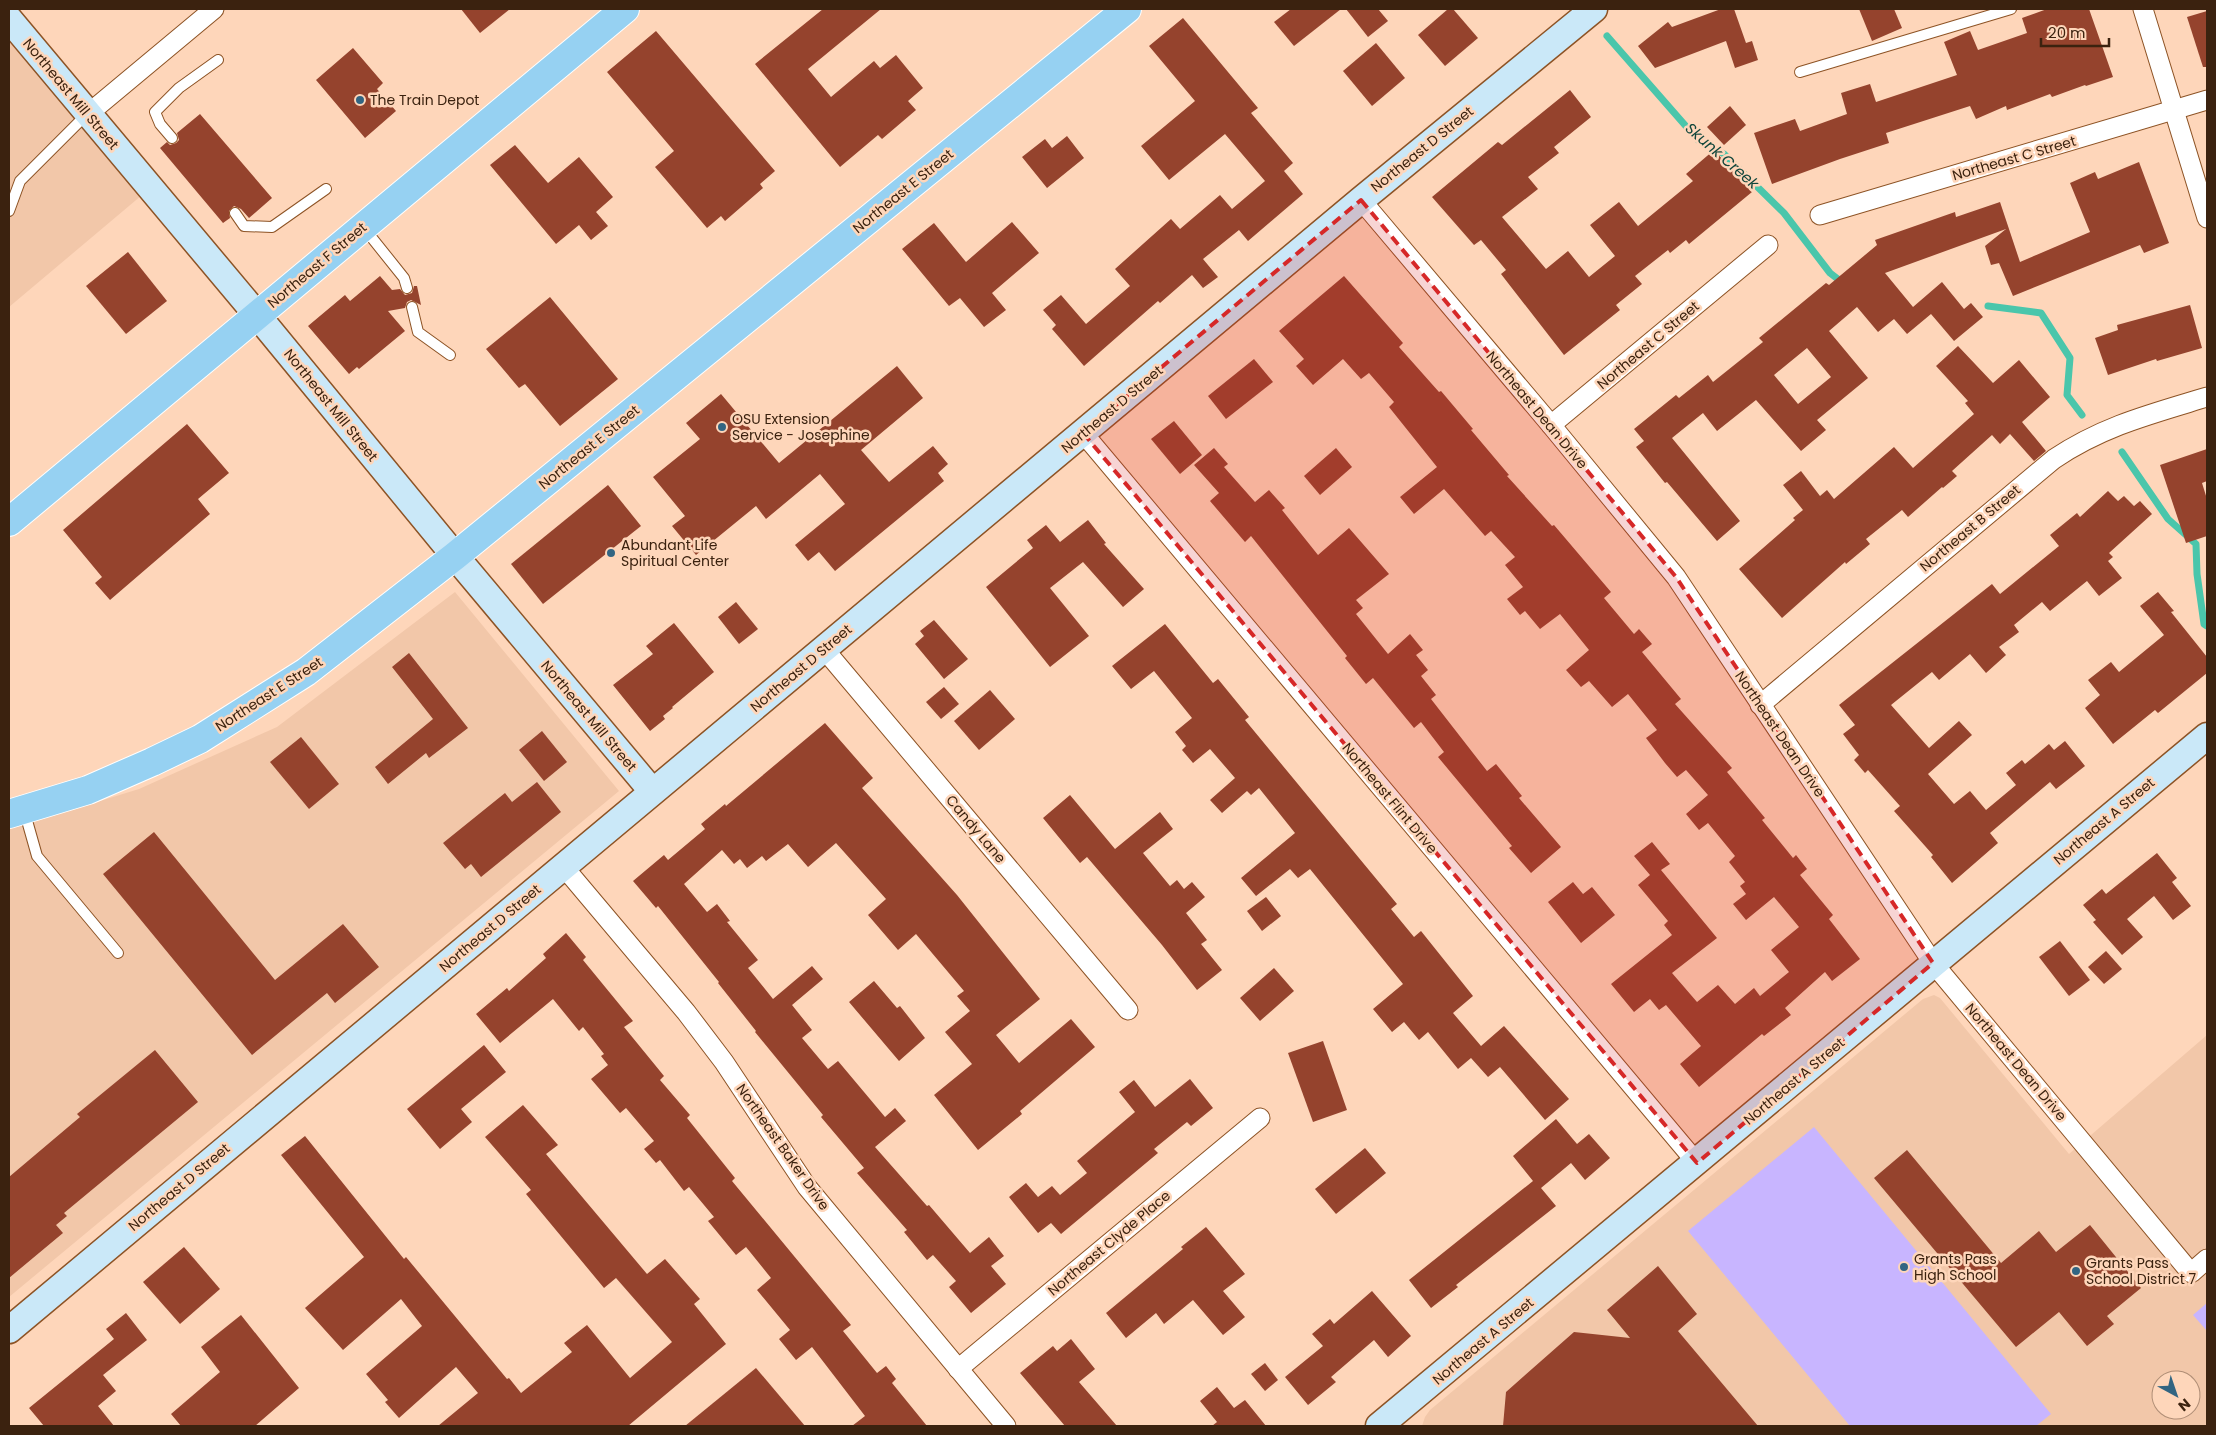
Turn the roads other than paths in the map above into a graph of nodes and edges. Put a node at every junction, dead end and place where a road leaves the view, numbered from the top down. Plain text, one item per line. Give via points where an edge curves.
1 (214, 9) edge
2 (625, 9) edge
3 (1127, 9) edge
4 (1594, 9) edge
5 (2010, 9) edge
6 (2143, 9) edge
7 (9, 19) edge
8 (218, 60) dead end
9 (1800, 72) dead end
10 (2207, 100) edge
11 (2176, 110) junction
12 (88, 114) junction
13 (172, 138) dead end
14 (326, 189) dead end
15 (1361, 200) junction
16 (9, 211) edge
17 (235, 214) dead end
18 (1820, 215) dead end
19 (2207, 218) edge
20 (363, 227) junction
21 (1768, 245) dead end
22 (407, 288) dead end
23 (412, 306) dead end
24 (257, 315) junction
25 (450, 355) dead end
26 (2207, 397) edge
27 (1551, 425) junction
28 (1083, 433) junction
29 (9, 522) edge
30 (455, 556) junction
31 (824, 649) junction
32 (1760, 705) junction
33 (2207, 736) edge
34 (652, 791) junction
35 (16, 812) edge
36 (563, 866) junction
37 (118, 953) dead end
38 (1933, 963) junction
39 (1128, 1010) dead end
40 (1260, 1118) dead end
41 (1697, 1163) junction
42 (2207, 1260) edge
43 (9, 1330) edge
44 (958, 1369) junction
45 (1390, 1423) edge
46 (1006, 1426) edge

1 - 12 street
2 - 20 main road, Northeast F Street
3 - 30 main road, Northeast E Street
4 - 15 street, Northeast D Street
5 - 9 lane
6 - 11 street
7 - 12 street, Northeast Mill Street
8 - 13 lane via 179,88 154,112
10 - 11 street, Northeast C Street
11 - 18 street, Northeast C Street
11 - 19 street
12 - 16 lane via 20,181
12 - 24 street, Northeast Mill Street
14 - 17 lane via 272,227 244,226
15 - 27 street, Northeast Dean Drive
15 - 28 street, Northeast D Street
20 - 22 lane via 404,278
20 - 24 main road, Northeast F Street
21 - 27 street, Northeast C Street
23 - 25 lane via 418,332
24 - 29 main road, Northeast F Street
24 - 30 street, Northeast Mill Street
26 - 32 street, Northeast B Street via 2122,422 2075,444 2025,482
27 - 32 street, Northeast Dean Drive via 1676,577
28 - 31 street, Northeast D Street
28 - 41 street, Northeast Flint Drive
30 - 34 street, Northeast Mill Street
30 - 35 main road, Northeast E Street via 306,672 200,739 88,790
31 - 34 street, Northeast D Street
31 - 39 street, Candy Lane
32 - 38 street, Northeast Dean Drive
33 - 38 street, Northeast A Street
34 - 36 street, Northeast D Street
35 - 37 lane via 37,856
36 - 43 street, Northeast D Street
36 - 44 street, Northeast Baker Drive via 724,1062 807,1187
38 - 41 street, Northeast A Street
38 - 42 street, Northeast Dean Drive via 2191,1273
40 - 44 street, Northeast Clyde Place
41 - 45 street, Northeast A Street
44 - 46 street, Northeast Baker Drive

